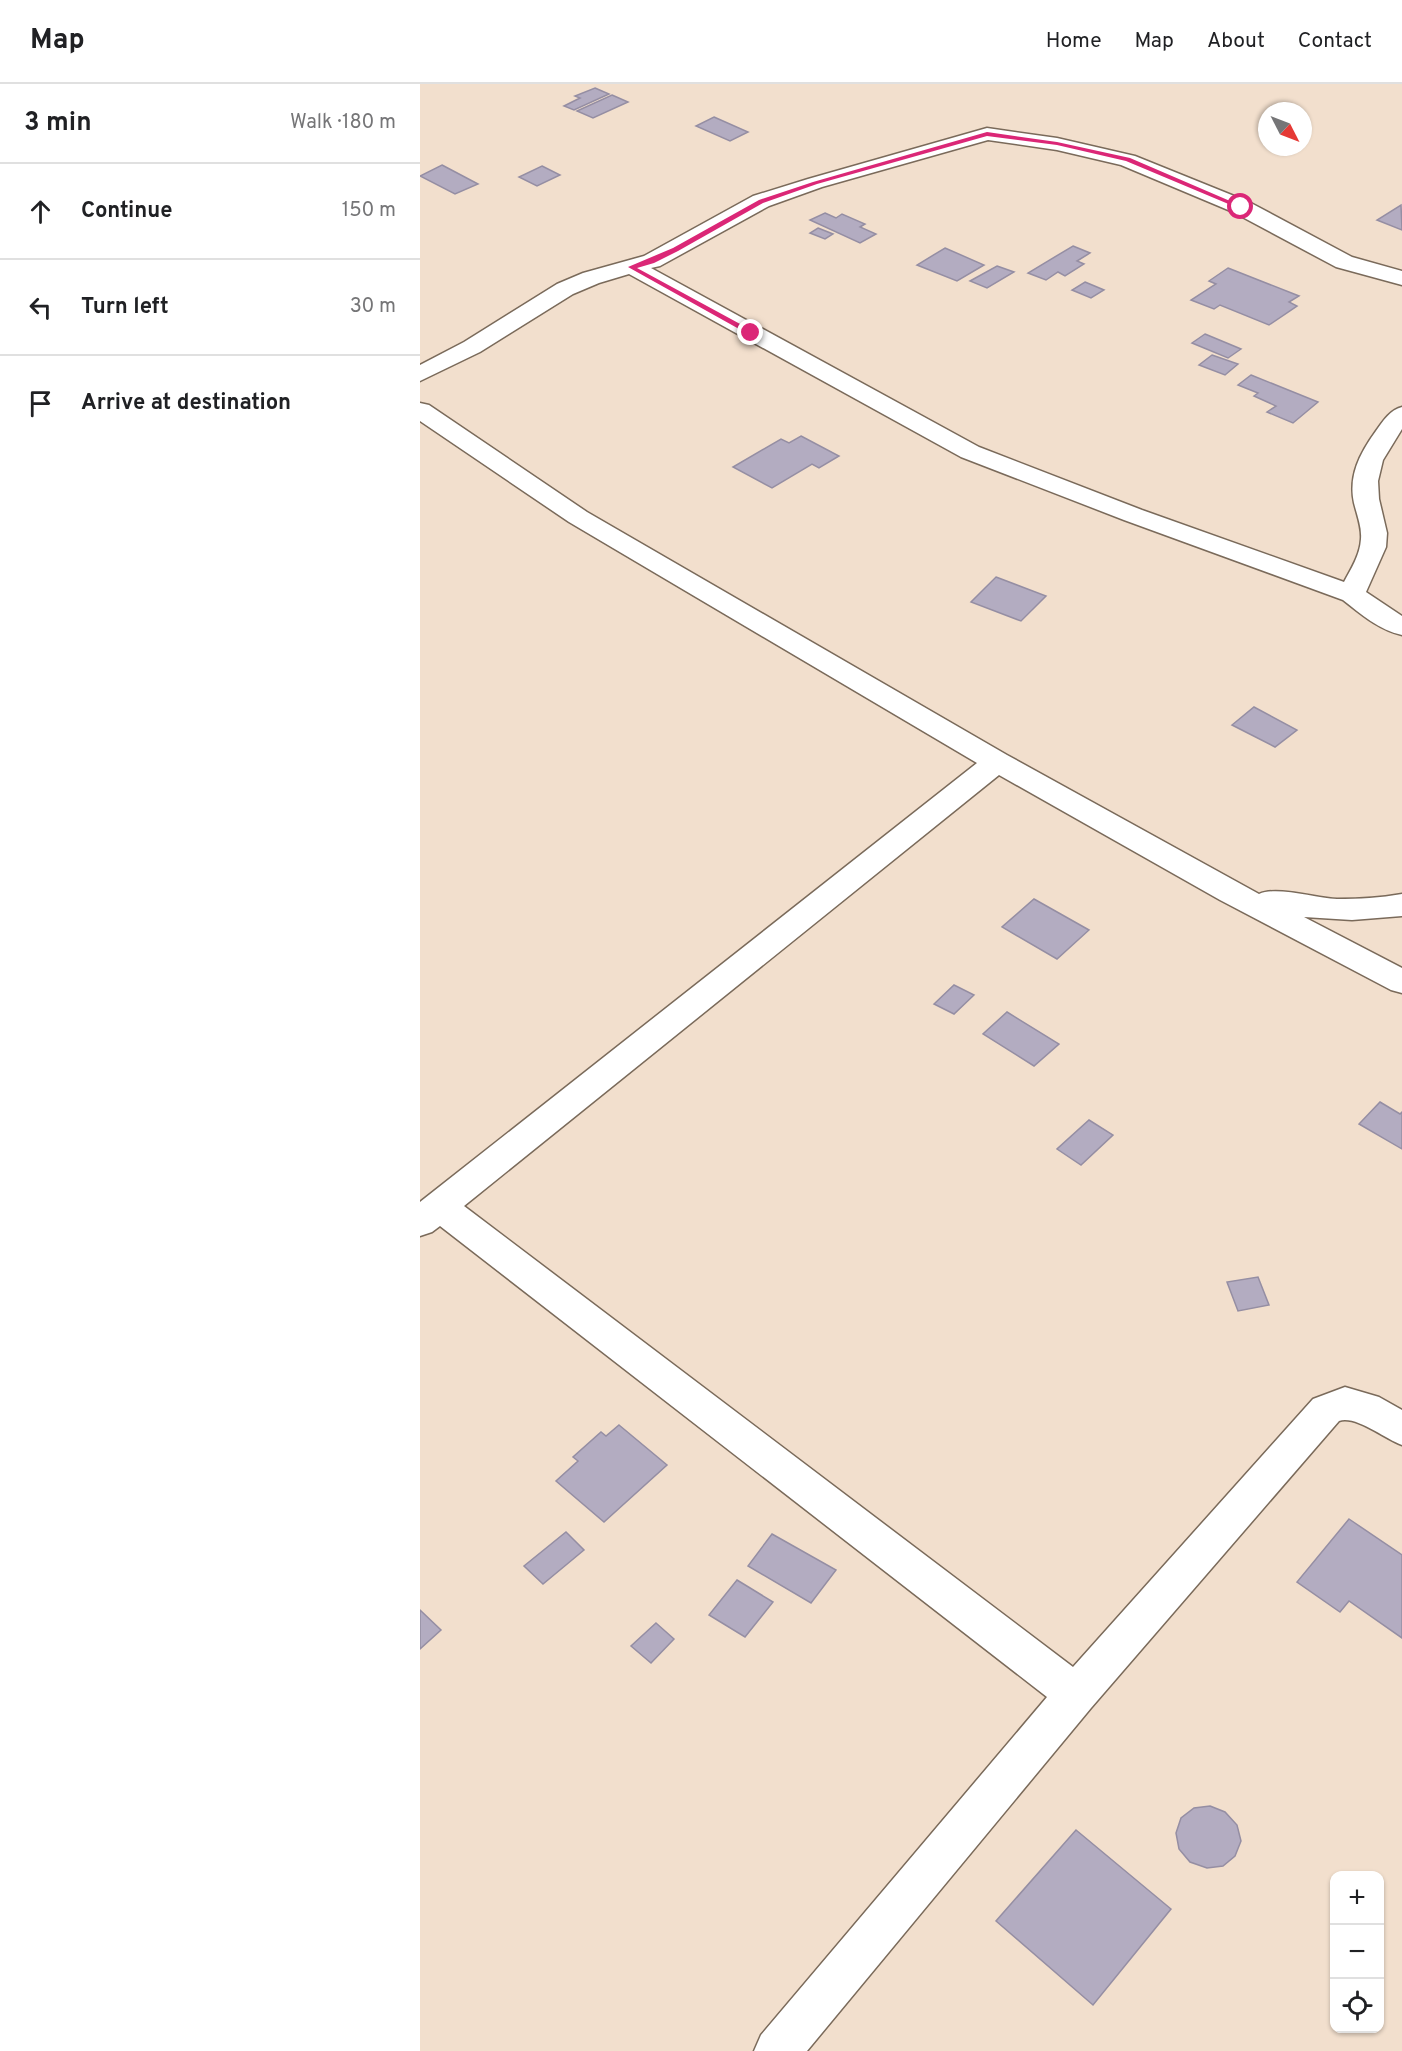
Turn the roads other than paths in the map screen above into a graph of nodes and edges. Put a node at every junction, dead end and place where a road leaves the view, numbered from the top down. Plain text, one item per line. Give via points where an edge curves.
1 (632, 267) junction
2 (1402, 278) edge
3 (420, 374) edge
4 (420, 410) edge
5 (1402, 414) edge
6 (1352, 594) junction
7 (1402, 627) edge
8 (997, 762) junction
9 (1231, 892) junction
10 (1402, 905) edge
11 (1402, 982) edge
12 (430, 1214) edge
13 (1402, 1429) edge
14 (1076, 1694) junction
15 (777, 2051) edge

1 - 2 street via 676,249 761,201 987,134 1128,160 1241,207 1344,262
1 - 3 street via 565,289 472,347
1 - 6 street via 970,452
4 - 8 street via 578,517
5 - 6 street via 1379,441 1369,468 1365,490 1374,529 1373,548
6 - 7 street
8 - 9 street
8 - 12 street
9 - 10 street via 1314,909
9 - 11 street
12 - 14 street
13 - 14 street via 1365,1408 1345,1403 1326,1410
14 - 15 street

